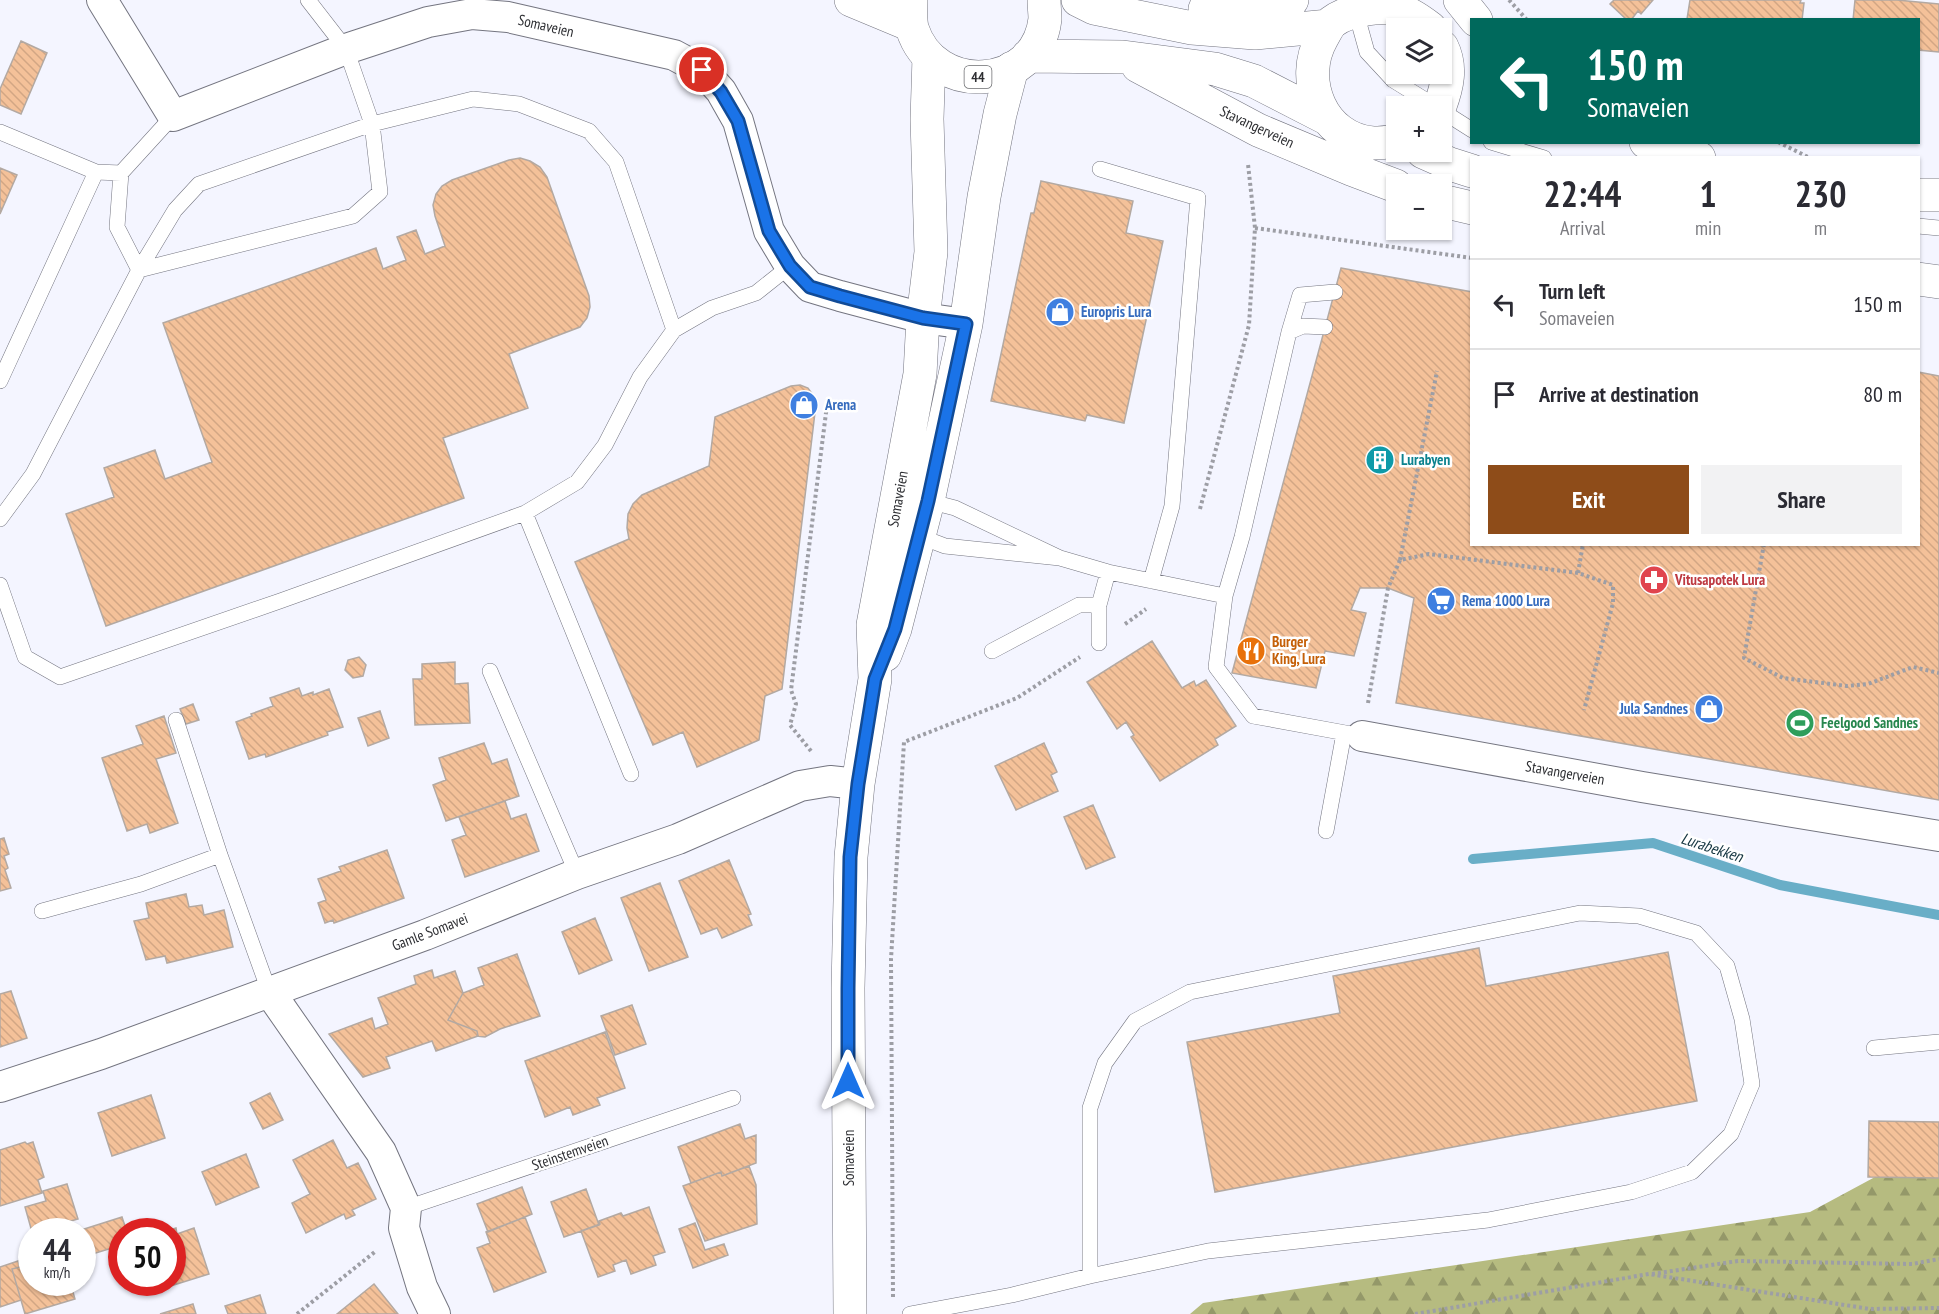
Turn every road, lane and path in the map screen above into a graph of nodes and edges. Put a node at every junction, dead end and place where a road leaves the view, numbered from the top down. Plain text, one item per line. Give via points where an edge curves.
1 (102, 0) edge
2 (308, 0) edge
3 (851, 0) edge
4 (1044, 0) edge
5 (1078, 0) edge
6 (1144, 0) edge
7 (1292, 0) edge
8 (1460, 0) edge
9 (1509, 0) edge
10 (1341, 12) edge
11 (911, 13) edge
12 (1403, 18) edge
13 (1474, 18) edge
14 (1525, 18) edge
15 (346, 49) junction
16 (929, 57) junction
17 (1123, 57) junction
18 (1020, 62) junction
19 (1419, 96) edge
20 (173, 116) junction
21 (1452, 117) edge
22 (1328, 119) junction
23 (372, 124) junction
24 (1470, 129) edge
25 (0, 132) edge
26 (1386, 142) edge
27 (1498, 144) edge
28 (1653, 144) edge
29 (1680, 144) edge
30 (1782, 144) edge
31 (1537, 156) edge
32 (1692, 156) edge
33 (1709, 156) edge
34 (1806, 156) edge
35 (1247, 159) dead end
36 (1449, 162) edge
37 (1100, 170) dead end
38 (1470, 170) edge
39 (96, 172) junction
40 (121, 173) junction
41 (1386, 182) edge
42 (1920, 195) edge
43 (1939, 195) edge
44 (1452, 203) edge
45 (1470, 208) edge
46 (1920, 226) edge
47 (1255, 228) junction
48 (1939, 228) edge
49 (1470, 258) edge
50 (790, 266) junction
51 (139, 270) junction
52 (1920, 279) edge
53 (1939, 282) edge
54 (1335, 292) dead end
55 (923, 318) junction
56 (966, 324) junction
57 (1325, 327) dead end
58 (674, 330) junction
59 (1289, 332) junction
60 (1437, 371) dead end
61 (0, 381) edge
62 (828, 397) dead end
63 (928, 501) junction
64 (525, 513) junction
65 (0, 519) edge
66 (1197, 519) dead end
67 (906, 528) junction
68 (1583, 546) edge
69 (1764, 546) edge
70 (1060, 558) junction
71 (1400, 560) junction
72 (1108, 572) junction
73 (1578, 573) junction
74 (1151, 581) junction
75 (0, 585) edge
76 (1226, 596) junction
77 (1099, 605) junction
78 (1146, 609) dead end
79 (1099, 643) junction
80 (992, 651) dead end
81 (490, 671) dead end
82 (1939, 673) edge
83 (1372, 680) dead end
84 (1584, 710) dead end
85 (176, 720) dead end
86 (1353, 735) junction
87 (814, 756) dead end
88 (631, 774) dead end
89 (858, 784) junction
90 (1326, 831) dead end
91 (1939, 836) edge
92 (220, 855) junction
93 (578, 874) junction
94 (42, 911) dead end
95 (269, 991) junction
96 (1939, 1042) edge
97 (1874, 1048) dead end
98 (0, 1087) edge
99 (733, 1098) dead end
100 (405, 1218) junction
101 (1939, 1259) edge
102 (1649, 1274) junction
103 (1089, 1276) junction
104 (893, 1303) dead end
105 (1939, 1308) edge
106 (297, 1314) edge
107 (435, 1314) edge
108 (850, 1314) edge
109 (910, 1314) edge
110 (1415, 1314) edge

1 - 20 street
2 - 15 lane
3 - 11 main road, 44
4 - 18 main road, Somaveien via 1045,19 1039,39
5 - 10 main road via 1094,9 1192,28 1255,33
6 - 7 main road via 1162,6 1234,11 1287,7
8 - 13 main road
9 - 14 path
10 - 12 main road via 1383,6
10 - 19 lane via 1367,52 1393,80
10 - 22 main road via 1318,45 1311,70 1315,96
11 - 16 main road, 44 via 918,42
15 - 20 street, Somaveien
15 - 23 lane
15 - 50 street, Somaveien via 429,22 472,14 508,17 674,55 702,70 738,121 769,231
16 - 18 main road, 44 via 947,71 969,77 991,76
16 - 55 main road, Somaveien via 931,252
17 - 18 main road, Stavangerveien
17 - 22 main road, Stavangerveien via 1215,69 1254,81
17 - 41 main road, Stavangerveien via 1258,130
18 - 56 main road, Somaveien via 1000,114
20 - 40 lane
21 - 24 lane
22 - 26 main road, Stavangerveien via 1348,135 1373,143
23 - 51 lane via 199,184 175,210
23 - 51 lane via 380,192 353,216
23 - 58 lane via 473,99 519,104 589,131 616,162
25 - 39 lane
27 - 31 lane
28 - 32 main road
29 - 33 main road
30 - 34 path
35 - 47 path
36 - 38 main road
37 - 74 lane via 1197,198 1172,506
39 - 40 lane
39 - 61 lane
40 - 51 lane via 117,226
42 - 43 main road
44 - 45 main road
46 - 48 lane
47 - 49 path
47 - 66 path via 1250,325
50 - 55 street, Somaveien via 810,287
50 - 58 lane via 756,293 712,308
51 - 65 lane via 33,474
52 - 53 main road
54 - 59 lane via 1300,295
55 - 56 street, Somaveien
55 - 67 main road, Somaveien
56 - 63 main road, Somaveien
57 - 59 lane via 1303,326
58 - 64 lane via 640,377 605,445 577,482
59 - 76 lane
60 - 71 path
62 - 87 path via 791,690 796,704 790,725
63 - 67 main road, Somaveien
63 - 70 lane via 955,508
64 - 75 lane via 60,677 25,657
64 - 88 lane
67 - 70 lane via 945,546
67 - 89 main road, Somaveien via 873,625 875,679
68 - 73 path
69 - 82 path via 1744,658 1783,678 1847,686 1869,684 1913,667
70 - 72 lane
71 - 73 path via 1429,554
71 - 83 path via 1388,588
72 - 74 lane
72 - 77 lane
73 - 84 path via 1612,585 1613,603
74 - 76 lane
76 - 86 lane, Stavangerveien via 1216,667 1253,716
77 - 79 lane
77 - 80 lane via 1079,605
78 - 79 path
79 - 104 path via 1017,698 904,742 891,959
81 - 93 lane
85 - 92 lane
86 - 90 lane
86 - 91 street, Stavangerveien
89 - 93 street, Gamle Somavei via 830,781 800,786 678,839
89 - 108 main road, Somaveien via 850,857 848,976
92 - 94 lane via 141,884
92 - 95 lane
93 - 95 street, Gamle Somavei
95 - 98 street, Gamle Somavei
95 - 100 street via 381,1152
96 - 97 lane
99 - 100 lane, Steinstemveien
100 - 106 path
100 - 107 street via 422,1287
101 - 102 path via 1912,1264 1738,1262
102 - 105 path via 1870,1309
102 - 110 path
103 - 103 lane via 1208,1251 1488,1220 1631,1192 1692,1172 1731,1134 1752,1084 1742,1019 1727,966 1696,933 1639,916 1580,914 1190,992 1135,1021 1105,1063 1090,1108
103 - 109 lane

